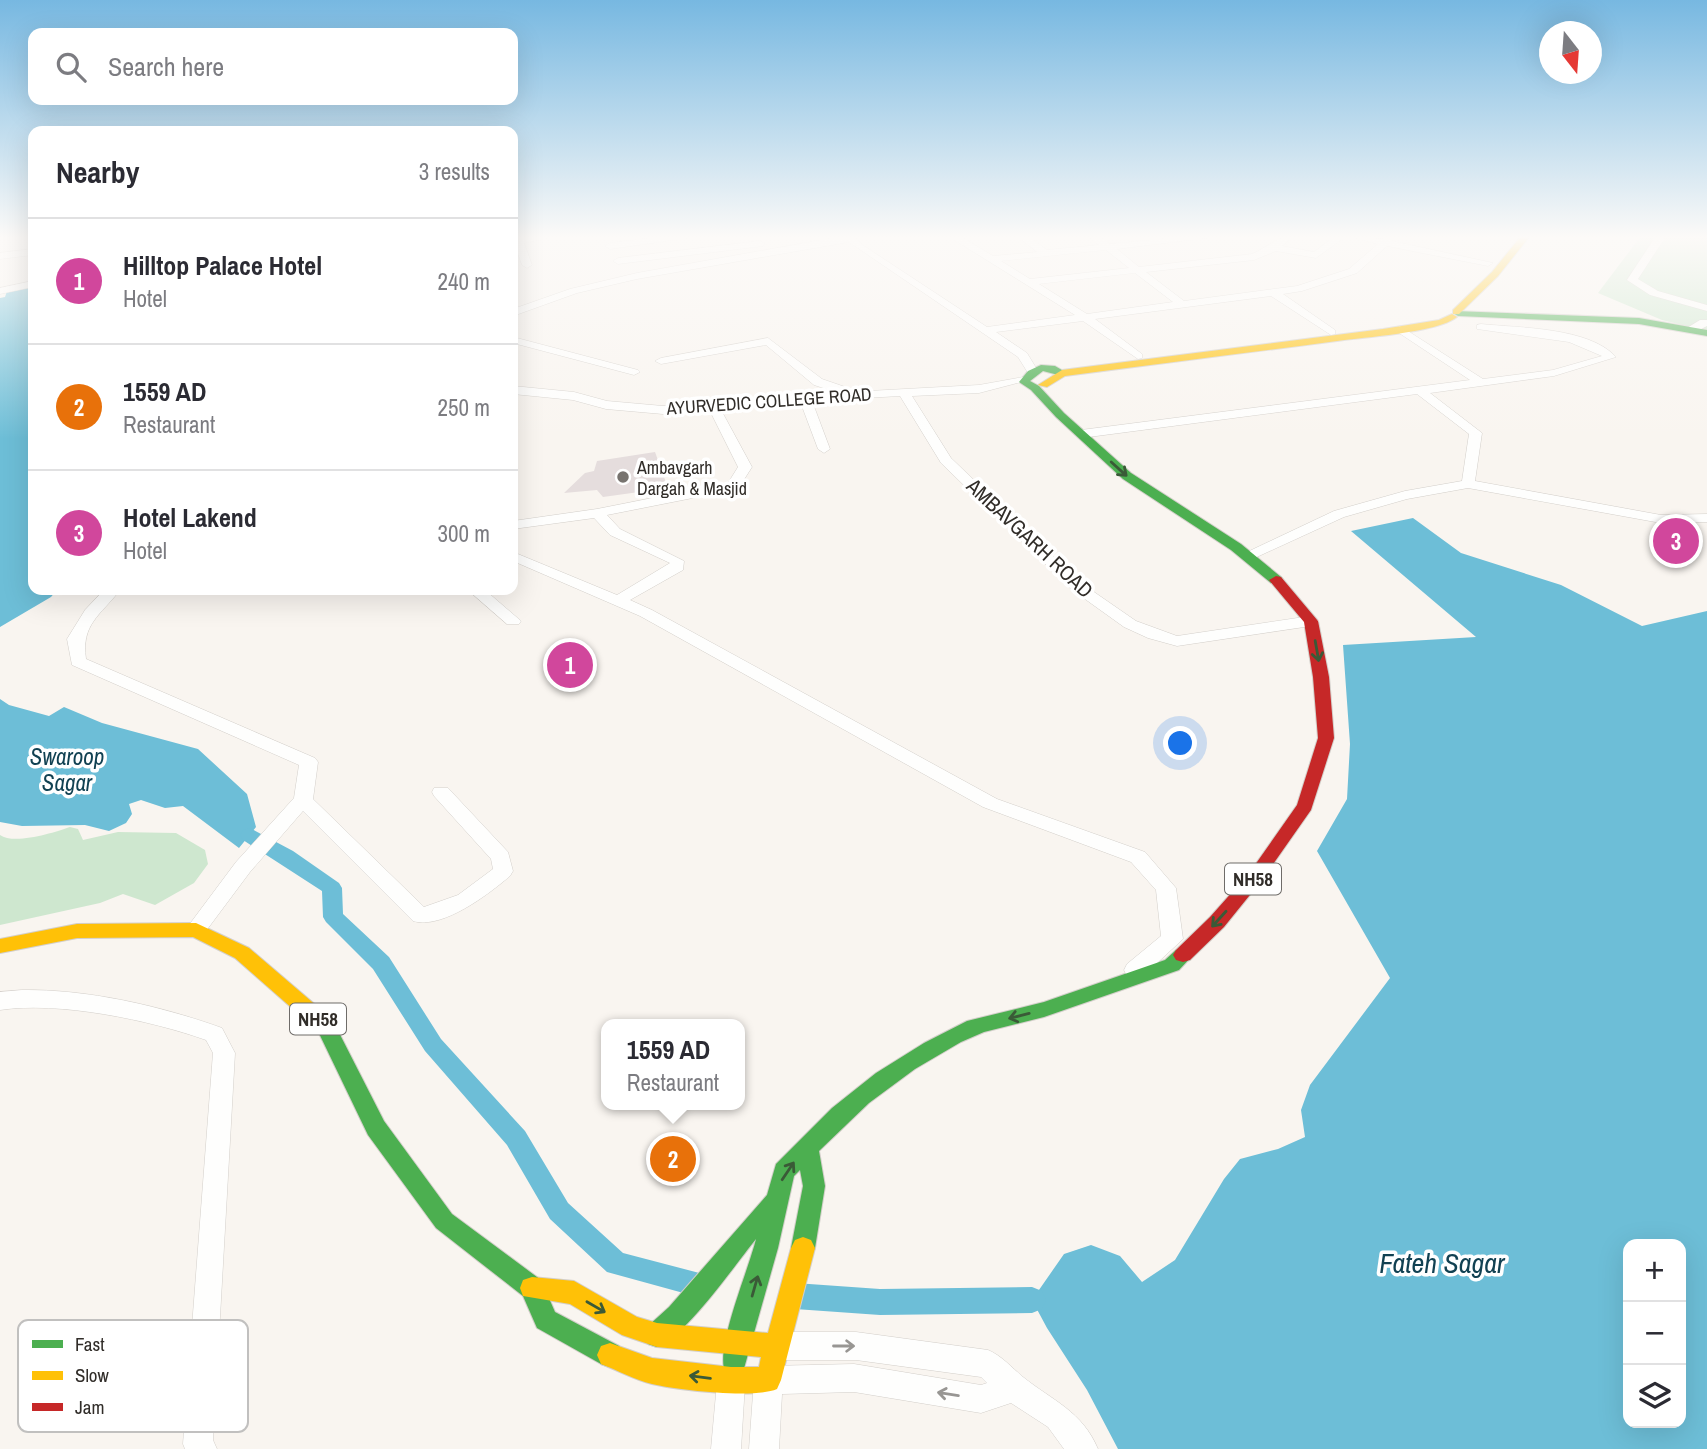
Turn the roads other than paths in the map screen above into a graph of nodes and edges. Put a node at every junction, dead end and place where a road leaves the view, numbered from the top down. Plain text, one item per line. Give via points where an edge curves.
1 (539, 304) edge
2 (947, 304) edge
3 (1064, 304) edge
4 (1182, 304) joint
5 (1185, 304) edge
6 (1290, 304) edge
7 (1457, 304) edge
8 (1461, 304) edge
9 (518, 311) edge
10 (1450, 313) junction
11 (1084, 316) junction
12 (1707, 323) edge
13 (1481, 327) dead end
14 (1400, 329) junction
15 (987, 330) junction
16 (1331, 332) junction
17 (1699, 332) edge
18 (518, 341) edge
19 (1138, 356) junction
20 (661, 361) dead end
21 (634, 372) dead end
22 (1040, 375) junction
23 (1480, 382) junction
24 (518, 390) edge
25 (1419, 390) junction
26 (850, 394) junction
27 (905, 394) junction
28 (805, 397) junction
29 (712, 404) junction
30 (1081, 435) junction
31 (824, 449) dead end
32 (1468, 484) junction
33 (597, 513) junction
34 (1707, 519) edge
35 (518, 524) edge
36 (1248, 557) junction
37 (518, 558) edge
38 (107, 595) edge
39 (482, 595) edge
40 (619, 600) junction
41 (513, 621) dead end
42 (1311, 621) junction
43 (441, 792) dead end
44 (297, 808) junction
45 (195, 930) junction
46 (0, 946) edge
47 (1118, 983) junction
48 (0, 1001) edge
49 (808, 1149) junction
50 (776, 1198) junction
51 (532, 1288) junction
52 (206, 1320) edge
53 (657, 1335) junction
54 (777, 1339) junction
55 (737, 1343) junction
56 (731, 1380) junction
57 (768, 1380) junction
58 (1014, 1388) junction
59 (199, 1432) edge
60 (202, 1449) edge
61 (726, 1449) edge
62 (764, 1449) edge
63 (1083, 1449) edge

1 - 9 street
2 - 15 street
3 - 11 street
4 - 5 street
4 - 11 street
6 - 16 street
7 - 10 main road
8 - 10 main road
10 - 14 main road via 1441,322
10 - 16 main road
10 - 17 main road via 1639,321
11 - 15 street
11 - 19 street
12 - 17 street via 1700,323
13 - 23 street via 1573,340 1600,348 1610,357 1554,373
14 - 22 main road
14 - 23 street
15 - 22 street via 1023,355
16 - 19 main road
18 - 21 street
19 - 22 main road
20 - 26 street via 768,341 818,382
22 - 27 street, AYURVEDIC COLLEGE ROAD via 979,389
22 - 30 main road, NH58
23 - 25 street
24 - 29 street, AYURVEDIC COLLEGE ROAD via 663,410
25 - 30 street
25 - 32 street via 1476,433
26 - 27 street, AYURVEDIC COLLEGE ROAD
26 - 28 street, AYURVEDIC COLLEGE ROAD
27 - 42 street, AMBAVGARH ROAD via 946,460 1076,586 1130,624 1177,641
28 - 29 street, AYURVEDIC COLLEGE ROAD
28 - 31 street
29 - 33 street via 745,467 733,486
30 -> 36 main road, NH58 via 1127,476
32 - 34 street via 1661,519
32 - 36 street via 1405,495 1339,514
33 - 35 street
33 - 40 street via 615,532 677,561 678,567
36 - 42 main road, NH58 via 1282,585
37 - 40 street
38 - 44 street via 75,639 78,662 309,762
39 - 41 street
40 - 47 street via 990,803 1138,857 1166,888 1172,939
42 -> 47 main road, NH58 via 1326,738 1305,806 1256,876 1172,965
43 - 44 street via 501,857 503,871 454,907 420,916
44 - 45 street via 243,867
45 - 46 main road, NH58 via 77,932
45 - 51 main road, NH58 via 242,953 325,1026 376,1128 444,1221
47 -> 49 main road, NH58 via 1025,1015 976,1026 935,1045 846,1108
48 - 52 street via 28,996 130,1009 214,1034 224,1053
50 -> 49 main road, NH58 via 784,1171
49 - 54 main road via 814,1184 802,1256
50 - 53 main road
55 -> 50 main road, NH58
51 -> 53 main road via 574,1293 631,1327
56 -> 51 main road, NH58 via 652,1371 602,1352 546,1320
53 - 55 main road
54 - 55 main road
54 - 57 main road
54 -> 58 street via 988,1364
55 - 56 main road, NH58
56 - 57 main road, NH58
56 - 61 street
58 -> 57 street via 981,1399 854,1378
57 - 62 street
58 - 63 street via 1058,1417
59 - 60 street

